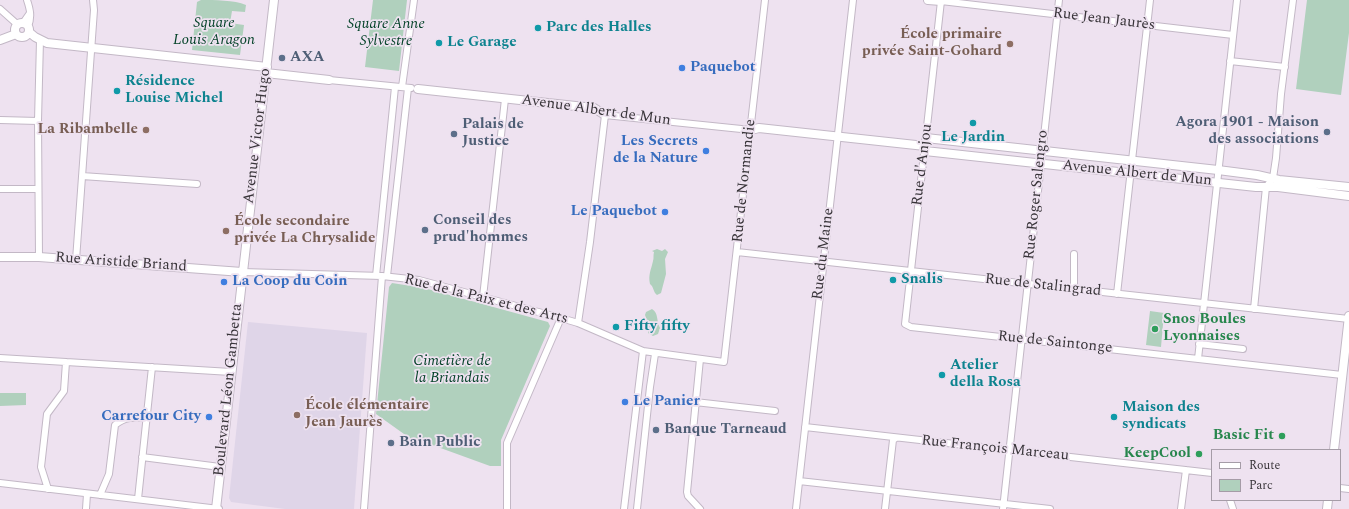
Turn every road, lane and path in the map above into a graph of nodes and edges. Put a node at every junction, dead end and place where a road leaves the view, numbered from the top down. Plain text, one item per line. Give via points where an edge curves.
1 (27, 0) edge
2 (93, 0) edge
3 (274, 0) edge
4 (414, 0) edge
5 (765, 0) edge
6 (853, 0) edge
7 (928, 0) edge
8 (1059, 0) edge
9 (1150, 0) edge
10 (1237, 0) edge
11 (1293, 0) edge
12 (941, 1) edge
13 (0, 9) edge
14 (1058, 15) junction
15 (1147, 25) junction
16 (25, 27) junction
17 (16, 34) junction
18 (1233, 35) junction
19 (0, 40) edge
20 (40, 40) junction
21 (91, 48) junction
22 (1230, 60) junction
23 (1285, 67) junction
24 (266, 70) junction
25 (329, 80) joint
26 (395, 87) junction
27 (405, 88) junction
28 (418, 89) joint
29 (505, 99) junction
30 (605, 115) junction
31 (0, 120) edge
32 (38, 121) junction
33 (751, 130) junction
34 (838, 136) junction
35 (925, 145) junction
36 (1042, 151) junction
37 (1132, 161) junction
38 (1041, 164) junction
39 (1218, 170) junction
40 (1130, 173) junction
41 (82, 176) junction
42 (1273, 178) junction
43 (1216, 183) junction
44 (197, 184) dead end
45 (1266, 187) junction
46 (1349, 187) edge
47 (0, 189) edge
48 (38, 189) junction
49 (1349, 196) edge
50 (737, 252) junction
51 (1074, 254) dead end
52 (0, 257) edge
53 (39, 257) junction
54 (76, 260) junction
55 (823, 262) junction
56 (242, 272) junction
57 (914, 272) junction
58 (382, 276) junction
59 (1028, 284) junction
60 (1074, 290) junction
61 (1118, 294) junction
62 (483, 297) junction
63 (1203, 304) junction
64 (1254, 309) junction
65 (561, 318) junction
66 (1349, 318) edge
67 (578, 323) junction
68 (911, 327) joint
69 (1021, 339) junction
70 (1199, 344) junction
71 (1243, 349) dead end
72 (643, 351) junction
73 (655, 354) junction
74 (0, 358) edge
75 (700, 359) junction
76 (1198, 359) junction
77 (66, 362) junction
78 (724, 362) joint
79 (152, 367) junction
80 (231, 372) junction
81 (1342, 375) junction
82 (696, 402) junction
83 (775, 411) dead end
84 (146, 418) junction
85 (805, 427) junction
86 (896, 438) junction
87 (1334, 449) edge
88 (1009, 450) junction
89 (142, 457) junction
90 (220, 467) junction
91 (1186, 470) junction
92 (1211, 473) edge
93 (799, 481) junction
94 (0, 483) edge
95 (48, 489) junction
96 (890, 491) junction
97 (88, 494) junction
98 (100, 495) junction
99 (138, 500) junction
100 (1003, 506) edge
101 (86, 509) edge
102 (216, 509) edge
103 (219, 509) edge
104 (364, 509) edge
105 (507, 509) edge
106 (624, 509) edge
107 (637, 509) edge
108 (700, 509) edge
109 (796, 509) edge
110 (885, 509) edge
111 (1050, 509) edge
112 (1182, 509) edge

1 - 16 street via 31,20
2 - 21 street
3 - 24 street, Avenue Victor Hugo
4 - 27 street
5 - 33 street, Rue de Normandie
6 - 34 street, Rue du Maine
7 - 12 street, Rue Jean Jaurès
8 - 14 street, Rue Roger Salengro
9 - 15 street
10 - 18 street
11 - 23 street
12 - 14 street, Rue Jean Jaurès
12 - 35 street, Rue d'Anjou
13 - 16 street
14 - 15 street, Rue Jean Jaurès
14 - 36 street, Rue Roger Salengro
15 - 18 street, Rue Jean Jaurès
15 - 37 street
16 - 17 street via 16,29
16 - 17 street via 27,36 22,38
16 - 20 street
17 - 19 street
18 - 22 street
20 - 21 street, Avenue Albert de Mun
20 - 32 street
21 - 24 street, Avenue Albert de Mun
21 - 41 street
22 - 23 street
22 - 39 street
23 - 42 street
24 - 25 street, Avenue Albert de Mun
24 - 56 street, Avenue Victor Hugo
25 - 26 street, Avenue Albert de Mun
26 - 27 street, Avenue Albert de Mun
26 - 58 street
27 - 28 street, Avenue Albert de Mun
27 - 58 street
28 - 29 street, Avenue Albert de Mun
29 - 30 street, Avenue Albert de Mun via 594,108
29 - 62 street
30 - 33 street, Avenue Albert de Mun
30 - 67 street
31 - 32 street
32 - 48 street
33 - 34 street, Avenue Albert de Mun via 759,128
33 - 50 street, Rue de Normandie
34 - 35 street, Avenue Albert de Mun
34 - 55 street, Rue du Maine
35 - 36 street, Avenue Albert de Mun
35 - 38 street, Avenue Albert de Mun
35 - 57 street, Rue d'Anjou
36 - 37 street, Avenue Albert de Mun
36 - 38 street, Rue Roger Salengro
37 - 39 street, Avenue Albert de Mun
37 - 40 street
38 - 40 street, Avenue Albert de Mun
38 - 59 street, Rue Roger Salengro
39 - 42 street, Avenue Albert de Mun
39 - 43 street
40 - 43 street, Avenue Albert de Mun
40 - 61 street
41 - 44 street
41 - 54 street
42 - 45 street
42 - 46 street, Avenue Albert de Mun
43 - 45 street, Avenue Albert de Mun
43 - 63 street
45 - 49 street, Avenue Albert de Mun
45 - 64 street
47 - 48 street
48 - 53 street
50 - 55 street, Rue de Stalingrad
50 - 78 street, Rue de Normandie
51 - 60 street
52 - 53 street, Rue Aristide Briand
53 - 54 street, Rue Aristide Briand
54 - 56 street, Rue Aristide Briand
55 - 57 street, Rue de Stalingrad
55 - 85 street, Rue du Maine
56 - 58 street, Rue de la Paix et des Arts
56 - 80 street, Boulevard Léon Gambetta
57 - 59 street, Rue de Stalingrad
57 - 68 street, Rue d'Anjou via 905,324
58 - 62 street, Rue de la Paix et des Arts via 420,280
58 - 104 street
59 - 60 street, Rue de Stalingrad
59 - 69 street, Rue Roger Salengro
60 - 61 street, Rue de Stalingrad
61 - 63 street, Rue de Stalingrad
62 - 65 street, Rue de la Paix et des Arts
63 - 64 street, Rue de Stalingrad
63 - 70 street
64 - 66 street, Rue de Stalingrad
65 - 67 street, Rue de la Paix et des Arts
65 - 105 street via 507,443
66 - 81 street
67 - 72 street, Rue de la Paix et des Arts
68 - 69 street, Rue de Saintonge
69 - 76 street, Rue de Saintonge
69 - 88 street, Rue Roger Salengro
70 - 71 street
70 - 76 street
72 - 73 street, Rue de la Paix et des Arts
72 - 106 street
73 - 75 street, Rue de la Paix et des Arts
73 - 107 street
74 - 77 street
75 - 78 street, Rue de la Paix et des Arts
75 - 82 street
76 - 81 street, Rue de Saintonge
77 - 79 street
77 - 95 street via 64,391 47,414 41,468
79 - 80 street
79 - 84 street
80 - 90 street, Boulevard Léon Gambetta
81 - 87 street
82 - 83 street
82 - 108 street via 687,492
84 - 89 street
84 - 98 street via 130,417 115,425 109,474
85 - 86 street, Rue François Marceau
85 - 93 street, Rue du Maine
86 - 88 street, Rue François Marceau
86 - 96 street
88 - 91 street, Rue François Marceau
88 - 100 street, Rue Roger Salengro
89 - 90 street
89 - 99 street
90 - 102 street, Boulevard Léon Gambetta
91 - 92 street, Rue François Marceau
91 - 112 street
93 - 96 street
93 - 109 street, Rue du Maine
94 - 95 street
95 - 97 street
96 - 100 street
96 - 110 street
97 - 98 street
97 - 101 street
98 - 99 street
99 - 102 street
100 - 111 street
102 - 103 street

